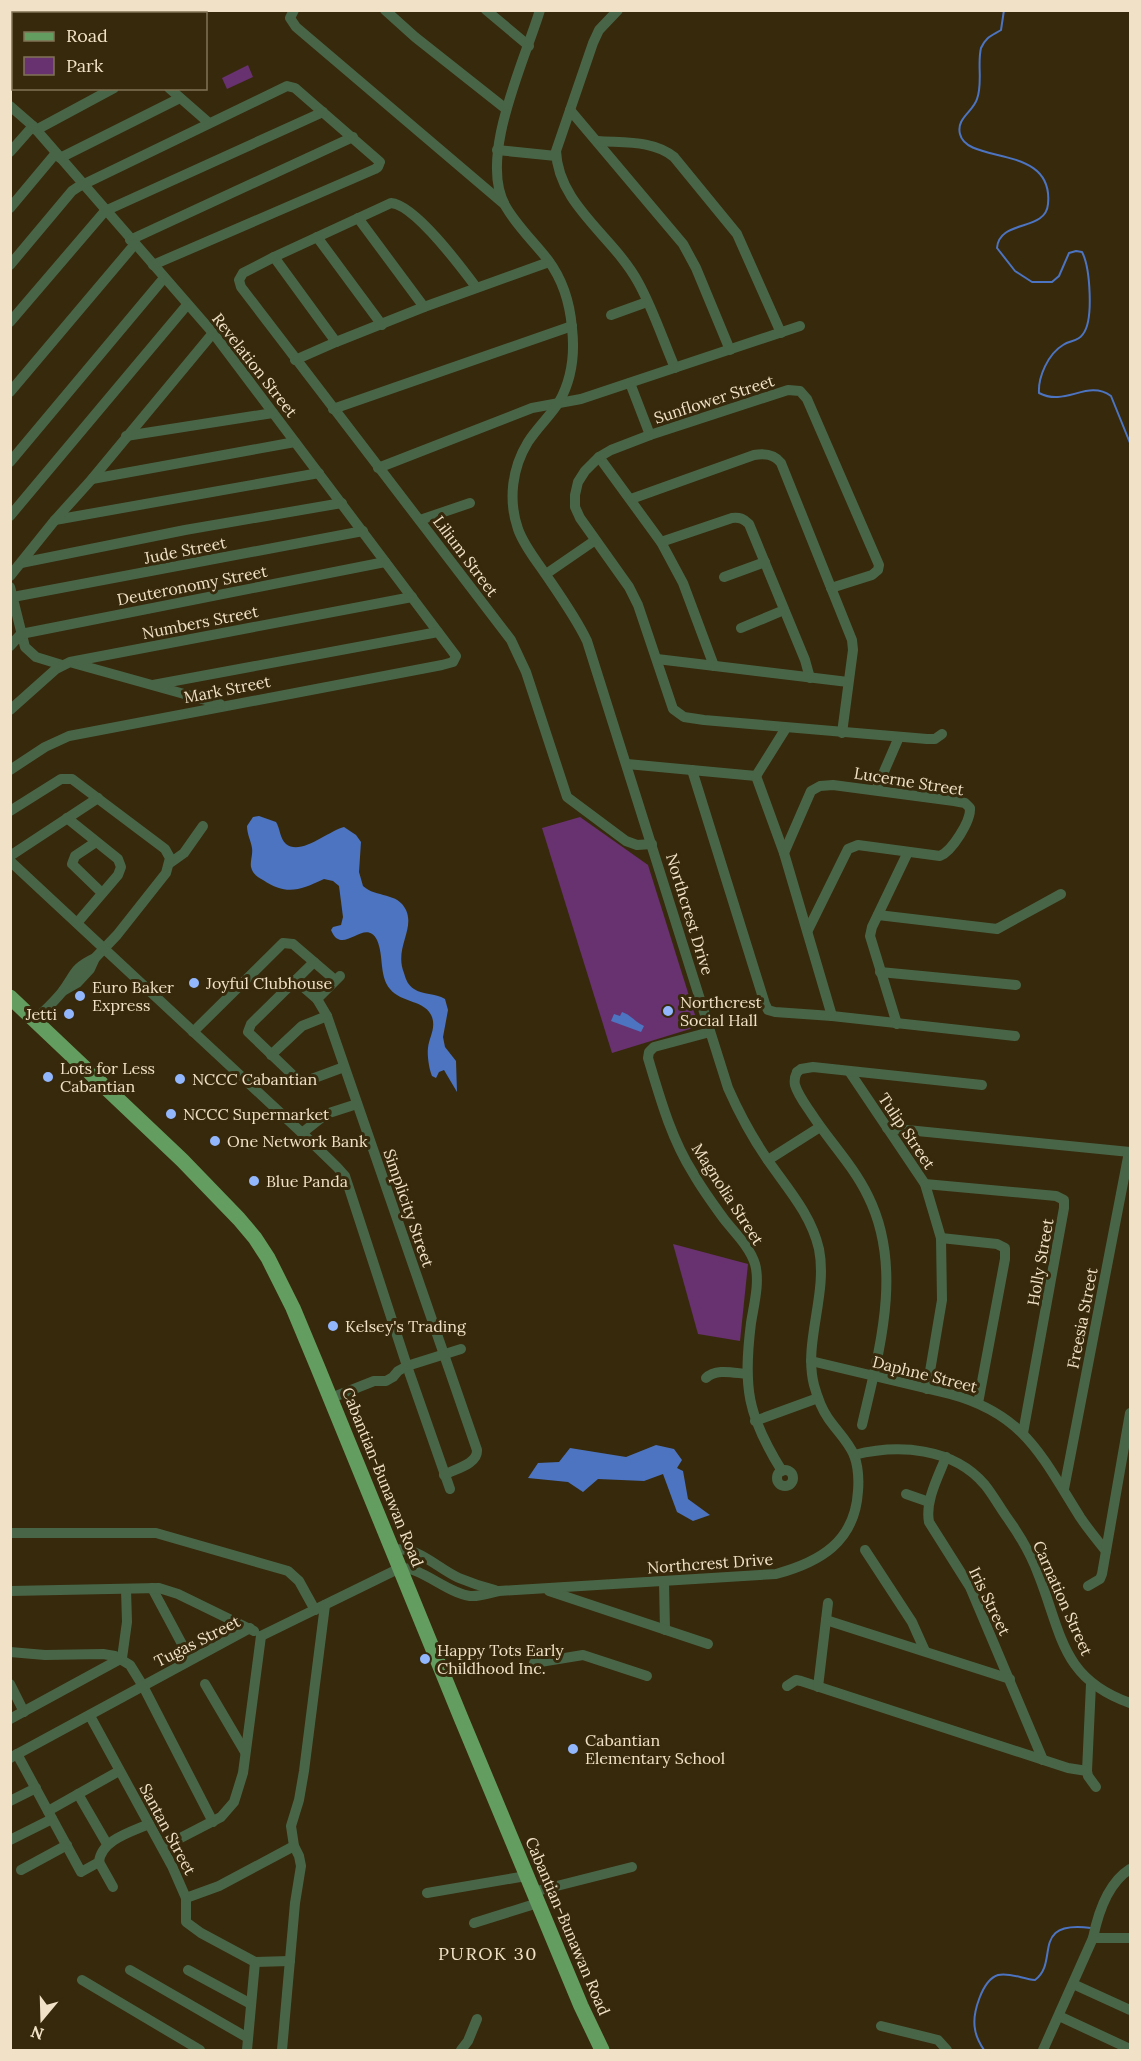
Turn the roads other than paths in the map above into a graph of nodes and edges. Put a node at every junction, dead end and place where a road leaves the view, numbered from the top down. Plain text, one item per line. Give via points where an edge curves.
1 (385, 10) edge
2 (486, 10) edge
3 (540, 10) edge
4 (618, 10) edge
5 (292, 14) edge
6 (529, 46) junction
7 (110, 90) edge
8 (171, 90) edge
9 (180, 99) junction
10 (10, 106) edge
11 (506, 109) junction
12 (570, 110) junction
13 (323, 112) junction
14 (209, 123) junction
15 (34, 128) junction
16 (353, 137) junction
17 (598, 141) junction
18 (497, 150) junction
19 (10, 152) edge
20 (58, 155) junction
21 (556, 156) junction
22 (82, 184) junction
23 (504, 204) junction
24 (10, 208) edge
25 (105, 211) junction
26 (358, 218) junction
27 (317, 237) junction
28 (132, 242) junction
29 (274, 257) junction
30 (549, 262) junction
31 (10, 265) edge
32 (153, 265) junction
33 (164, 278) junction
34 (476, 287) junction
35 (647, 302) junction
36 (187, 305) junction
37 (424, 307) junction
38 (611, 315) dead end
39 (10, 322) edge
40 (382, 325) junction
41 (572, 326) junction
42 (800, 327) dead end
43 (213, 333) junction
44 (781, 333) junction
45 (336, 342) junction
46 (730, 350) junction
47 (295, 360) junction
48 (675, 368) junction
49 (630, 383) junction
50 (10, 392) edge
51 (557, 405) junction
52 (333, 409) junction
53 (273, 412) junction
54 (650, 435) junction
55 (126, 436) junction
56 (296, 442) junction
57 (599, 458) junction
58 (10, 462) edge
59 (378, 468) junction
60 (319, 473) junction
61 (92, 479) junction
62 (631, 499) junction
63 (342, 503) junction
64 (470, 503) dead end
65 (10, 516) edge
66 (55, 520) junction
67 (420, 520) junction
68 (363, 531) junction
69 (594, 541) junction
70 (661, 542) junction
71 (385, 562) junction
72 (765, 562) junction
73 (21, 563) junction
74 (546, 574) junction
75 (10, 576) edge
76 (723, 577) dead end
77 (831, 588) junction
78 (12, 592) edge
79 (412, 597) junction
80 (784, 610) junction
81 (741, 628) dead end
82 (438, 632) junction
83 (21, 634) junction
84 (10, 646) edge
85 (456, 658) joint
86 (657, 659) junction
87 (66, 663) junction
88 (714, 666) junction
89 (810, 678) junction
90 (848, 682) junction
91 (153, 685) junction
92 (223, 705) junction
93 (10, 710) edge
94 (786, 728) junction
95 (842, 732) junction
96 (942, 735) dead end
97 (899, 737) junction
98 (627, 764) junction
99 (10, 770) edge
100 (692, 770) junction
101 (756, 776) junction
102 (876, 790) junction
103 (98, 798) junction
104 (10, 811) edge
105 (67, 818) junction
106 (203, 826) dead end
107 (96, 842) junction
108 (652, 844) junction
109 (908, 852) junction
110 (784, 853) junction
111 (10, 856) edge
112 (10, 861) edge
113 (170, 863) junction
114 (102, 893) junction
115 (1061, 894) dead end
116 (878, 915) junction
117 (77, 923) junction
118 (807, 930) junction
119 (104, 948) junction
120 (314, 962) junction
121 (880, 972) junction
122 (295, 980) junction
123 (1016, 985) dead end
124 (10, 997) edge
125 (318, 999) junction
126 (327, 1016) junction
127 (832, 1016) junction
128 (35, 1020) junction
129 (897, 1024) junction
130 (193, 1032) junction
131 (710, 1032) junction
132 (1015, 1036) dead end
133 (271, 1055) junction
134 (344, 1067) junction
135 (849, 1071) junction
136 (982, 1085) dead end
137 (357, 1104) junction
138 (820, 1127) junction
139 (887, 1128) junction
140 (302, 1133) junction
141 (1130, 1152) edge
142 (768, 1160) junction
143 (925, 1184) junction
144 (1074, 1194) dead end
145 (1064, 1200) junction
146 (941, 1238) junction
147 (1014, 1241) dead end
148 (1005, 1248) junction
149 (461, 1348) dead end
150 (444, 1354) junction
151 (811, 1361) junction
152 (403, 1369) junction
153 (747, 1374) junction
154 (873, 1376) junction
155 (706, 1378) dead end
156 (927, 1389) junction
157 (331, 1398) junction
158 (818, 1398) junction
159 (978, 1403) junction
160 (1131, 1413) edge
161 (755, 1421) junction
162 (862, 1425) dead end
163 (1023, 1432) junction
164 (854, 1455) junction
165 (946, 1457) junction
166 (782, 1471) dead end
167 (444, 1475) junction
168 (1064, 1488) junction
169 (450, 1489) dead end
170 (906, 1494) dead end
171 (929, 1502) junction
172 (10, 1533) edge
173 (393, 1550) junction
174 (865, 1550) dead end
175 (1106, 1551) junction
176 (400, 1568) junction
177 (440, 1568) junction
178 (432, 1580) junction
179 (664, 1582) junction
180 (1088, 1586) dead end
181 (152, 1588) junction
182 (126, 1589) junction
183 (542, 1589) junction
184 (10, 1591) edge
185 (499, 1591) junction
186 (828, 1603) dead end
187 (320, 1607) junction
188 (826, 1620) junction
189 (250, 1628) junction
190 (665, 1630) junction
191 (261, 1636) junction
192 (708, 1644) dead end
193 (10, 1652) edge
194 (925, 1652) junction
195 (122, 1658) junction
196 (190, 1659) junction
197 (534, 1663) dead end
198 (647, 1676) dead end
199 (1010, 1679) junction
200 (10, 1684) edge
201 (205, 1684) dead end
202 (1091, 1684) junction
203 (143, 1686) junction
204 (787, 1686) dead end
205 (818, 1686) junction
206 (1131, 1703) edge
207 (24, 1712) junction
208 (90, 1716) junction
209 (10, 1719) edge
210 (246, 1752) junction
211 (14, 1756) edge
212 (1043, 1760) junction
213 (1087, 1771) junction
214 (119, 1772) junction
215 (1096, 1787) dead end
216 (36, 1788) junction
217 (78, 1794) junction
218 (10, 1801) edge
219 (50, 1815) junction
220 (213, 1822) junction
221 (149, 1824) junction
222 (10, 1840) edge
223 (108, 1844) junction
224 (67, 1845) junction
225 (294, 1846) junction
226 (163, 1847) junction
227 (99, 1862) junction
228 (632, 1867) dead end
229 (1131, 1869) edge
230 (21, 1870) dead end
231 (526, 1876) junction
232 (113, 1887) dead end
233 (427, 1893) dead end
234 (536, 1898) junction
235 (186, 1899) junction
236 (474, 1923) dead end
237 (1093, 1938) junction
238 (1131, 1938) edge
239 (290, 1961) junction
240 (255, 1962) junction
241 (130, 1970) dead end
242 (188, 1970) dead end
243 (82, 1980) dead end
244 (1073, 1984) junction
245 (251, 2004) junction
246 (1131, 2010) edge
247 (1059, 2016) junction
248 (477, 2019) dead end
249 (880, 2026) dead end
250 (248, 2038) junction
251 (1131, 2049) edge
252 (200, 2050) edge
253 (246, 2050) edge
254 (282, 2050) edge
255 (461, 2050) edge
256 (601, 2050) edge
257 (947, 2050) edge
258 (1043, 2050) edge

1 - 11 street
2 - 6 street
3 - 6 street, Northcrest Drive
4 - 12 street via 599,30
5 - 23 street via 296,27
6 - 11 street, Northcrest Drive
7 - 15 street
8 - 9 street
9 - 14 street
9 - 20 street
10 - 15 street, Revelation Street
11 - 18 street, Northcrest Drive
12 - 17 street
12 - 21 street
13 - 14 street via 290,86
13 - 16 street
13 - 25 street
14 - 22 street
15 - 19 street
15 - 20 street, Revelation Street
16 - 28 street
16 - 32 street via 378,159 380,164 375,169
17 - 44 street via 651,145 674,157 737,234
17 - 46 street via 683,244
18 - 21 street
18 - 23 street, Northcrest Drive via 496,167
20 - 22 street, Revelation Street
20 - 24 street
21 - 35 street via 561,180 572,198 627,264
22 - 25 street, Revelation Street
22 - 31 street
23 - 30 street, Northcrest Drive
25 - 28 street, Revelation Street
25 - 39 street
26 - 27 street
26 - 34 street via 391,203 402,206 437,238
26 - 37 street
27 - 29 street
27 - 40 street
28 - 32 street, Revelation Street
28 - 50 street
29 - 45 street
29 - 47 street, Lilium Street via 243,273 239,283
30 - 34 street
30 - 41 street, Northcrest Drive via 561,282
32 - 33 street, Revelation Street
33 - 36 street, Revelation Street
33 - 58 street
34 - 37 street
35 - 38 street
35 - 48 street
36 - 43 street, Revelation Street
36 - 65 street
37 - 40 street
40 - 45 street
41 - 51 street, Northcrest Drive via 571,371
41 - 52 street
42 - 44 street
43 - 53 street, Revelation Street
43 - 55 street
44 - 46 street
45 - 47 street
46 - 48 street
47 - 52 street, Lilium Street
48 - 49 street
49 - 51 street
49 - 54 street
51 - 59 street via 532,408
51 - 74 street, Northcrest Drive via 525,448 515,470 513,487 518,528
52 - 59 street, Lilium Street
53 - 55 street
53 - 56 street, Revelation Street
54 - 57 street, Sunflower Street
54 - 77 street, Sunflower Street via 788,390 800,391 807,399 879,565 872,575
55 - 61 street
56 - 60 street, Revelation Street
56 - 61 street
57 - 62 street
57 - 69 street, Sunflower Street via 585,471 575,495 575,507
59 - 67 street, Lilium Street
60 - 63 street, Revelation Street
60 - 66 street
61 - 66 street
62 - 70 street
62 - 77 street via 754,455 773,456 781,463
63 - 68 street, Revelation Street
63 - 73 street
64 - 67 street
66 - 73 street
67 - 108 street, Lilium Street via 519,653 567,797 626,841
68 - 71 street, Revelation Street
68 - 78 street, Jude Street
69 - 74 street
69 - 86 street, Sunflower Street via 629,587
70 - 72 street via 742,518 749,524
70 - 88 street via 683,583
71 - 79 street, Revelation Street
71 - 83 street, Deuteronomy Street
72 - 76 street
72 - 80 street
73 - 75 street
74 - 98 street, Northcrest Drive via 587,641
77 - 90 street via 852,640
78 - 83 street
79 - 82 street, Revelation Street
79 - 87 street, Numbers Street
80 - 81 street
80 - 89 street
82 - 85 street, Revelation Street
82 - 91 street
83 - 84 street
83 - 87 street via 30,653 43,660
85 - 92 street, Mark Street via 442,665
86 - 88 street
86 - 94 street, Sunflower Street via 676,713 704,720
87 - 91 street
87 - 93 street, Numbers Street
88 - 89 street
89 - 90 street
90 - 95 street
91 - 92 street
92 - 99 street, Mark Street via 69,735
94 - 95 street
94 - 101 street
95 - 97 street
96 - 97 street via 935,739
97 - 102 street
98 - 100 street
98 - 108 street, Northcrest Drive
100 - 101 street
100 - 127 street via 768,1010
101 - 110 street
102 - 109 street, Lucerne Street via 965,803 970,808 970,815 945,854
102 - 110 street, Lucerne Street via 833,785 814,788
103 - 104 street via 64,778
103 - 105 street
103 - 113 street via 165,849
105 - 107 street
105 - 111 street
106 - 113 street via 184,853
107 - 114 street via 118,859 121,867
107 - 114 street via 75,856 72,864
108 - 131 street, Northcrest Drive
109 - 116 street
109 - 118 street, Lucerne Street via 858,845 848,849
110 - 118 street
112 - 117 street
113 - 119 street
114 - 117 street
115 - 116 street via 997,929
116 - 121 street via 870,936
117 - 119 street
118 - 127 street
119 - 128 street via 82,978
119 - 130 street
120 - 122 street
120 - 125 street via 338,978
120 - 130 street via 292,944 283,943
121 - 123 street
121 - 129 street
122 - 125 street, Simplicity Street
122 - 133 street via 247,1030
124 - 128 main road, Cabantian-Bunawan Road
125 - 126 street, Simplicity Street
126 - 133 street via 302,1026
126 - 134 street, Simplicity Street
127 - 129 street
128 - 157 main road, Cabantian-Bunawan Road via 182,1160 255,1238 293,1308
129 - 132 street
130 - 140 street
131 - 142 street, Northcrest Drive via 728,1088
131 - 153 street, Magnolia Street via 654,1047 648,1058 664,1111 692,1173 755,1262
133 - 134 street via 294,1078 303,1081
134 - 137 street, Simplicity Street
135 - 136 street
135 - 138 street via 793,1069 795,1086
135 - 139 street, Tulip Street
137 - 140 street via 326,1114
137 - 150 street, Simplicity Street
138 - 142 street
138 - 154 street via 855,1171 869,1197 885,1252 888,1285
139 - 141 street
139 - 143 street, Tulip Street
140 - 152 street via 345,1176
141 - 168 street, Freesia Street
142 - 151 street, Northcrest Drive via 812,1225 819,1251 819,1297
143 - 145 street, Holly Street via 1056,1196
143 - 146 street, Tulip Street
144 - 145 street
145 - 163 street, Holly Street
146 - 148 street
146 - 156 street, Tulip Street via 942,1300
147 - 148 street
148 - 159 street
149 - 150 street
150 - 152 street
150 - 167 street, Simplicity Street via 477,1450 474,1460
151 - 154 street, Daphne Street
151 - 158 street, Northcrest Drive
152 - 157 street via 390,1370 374,1381
152 - 167 street
153 - 155 street via 713,1372
153 - 161 street, Magnolia Street
154 - 156 street, Daphne Street
154 - 162 street
156 - 159 street, Daphne Street
157 - 173 main road, Cabantian-Bunawan Road
158 - 161 street
158 - 164 street, Northcrest Drive
159 - 163 street, Daphne Street
160 - 175 street
161 - 166 street, Magnolia Street
163 - 168 street, Daphne Street
164 - 165 street, Carnation Street via 887,1449
164 - 179 street, Northcrest Drive via 859,1481 854,1512 844,1535 823,1555 776,1574
165 - 171 street
165 - 202 street, Carnation Street via 985,1485 1016,1531 1039,1575 1061,1639
167 - 169 street
168 - 175 street, Daphne Street
170 - 171 street
171 - 199 street, Iris Street via 929,1522 970,1587
172 - 187 street via 156,1533 288,1571
173 - 176 main road, Cabantian-Bunawan Road
173 - 177 street, Northcrest Drive via 410,1551
174 - 194 street via 912,1622
175 - 180 street via 1100,1579
176 - 178 street, Northcrest Drive via 411,1568
176 - 187 street, Tugas Street
176 - 231 main road, Cabantian-Bunawan Road
177 - 178 street
177 - 185 street, Northcrest Drive
178 - 185 street, Northcrest Drive via 470,1596
179 - 183 street, Northcrest Drive
179 - 190 street
181 - 182 street
181 - 189 street via 178,1594
181 - 196 street
182 - 184 street
182 - 195 street
183 - 185 street, Northcrest Drive
183 - 190 street
186 - 188 street
187 - 191 street, Tugas Street
187 - 225 street via 303,1779 291,1826
188 - 194 street
188 - 205 street
189 - 191 street, Tugas Street
189 - 196 street, Tugas Street
190 - 192 street
191 - 210 street
193 - 195 street
194 - 199 street
195 - 203 street
195 - 207 street
196 - 203 street, Tugas Street
197 - 198 street via 583,1654
199 - 212 street, Iris Street
200 - 207 street
201 - 210 street
202 - 206 street, Carnation Street
202 - 213 street
203 - 208 street, Tugas Street
203 - 220 street
204 - 205 street via 796,1680
205 - 212 street
207 - 209 street
208 - 211 street, Tugas Street
208 - 214 street, Santan Street
210 - 220 street via 234,1802
211 - 216 street
212 - 213 street
213 - 215 street
214 - 217 street
214 - 221 street, Santan Street
216 - 218 street
216 - 219 street
217 - 219 street
217 - 223 street
219 - 222 street
219 - 224 street
220 - 226 street
221 - 223 street
221 - 226 street, Santan Street
223 - 227 street
224 - 227 street via 81,1872
224 - 230 street
225 - 235 street
225 - 239 street via 301,1866
226 - 235 street, Santan Street
227 - 232 street
228 - 234 street
229 - 237 street via 1113,1886 1102,1905
231 - 233 street
231 - 234 main road, Cabantian-Bunawan Road
234 - 236 street
234 - 256 main road, Cabantian-Bunawan Road
235 - 240 street, Santan Street via 186,1922
237 - 238 street
237 - 244 street
239 - 240 street, Santan Street
239 - 254 street
240 - 245 street
241 - 250 street
242 - 245 street
243 - 252 street
244 - 246 street
244 - 247 street
245 - 250 street
247 - 251 street
247 - 258 street
248 - 255 street
249 - 257 street via 938,2040
250 - 253 street

